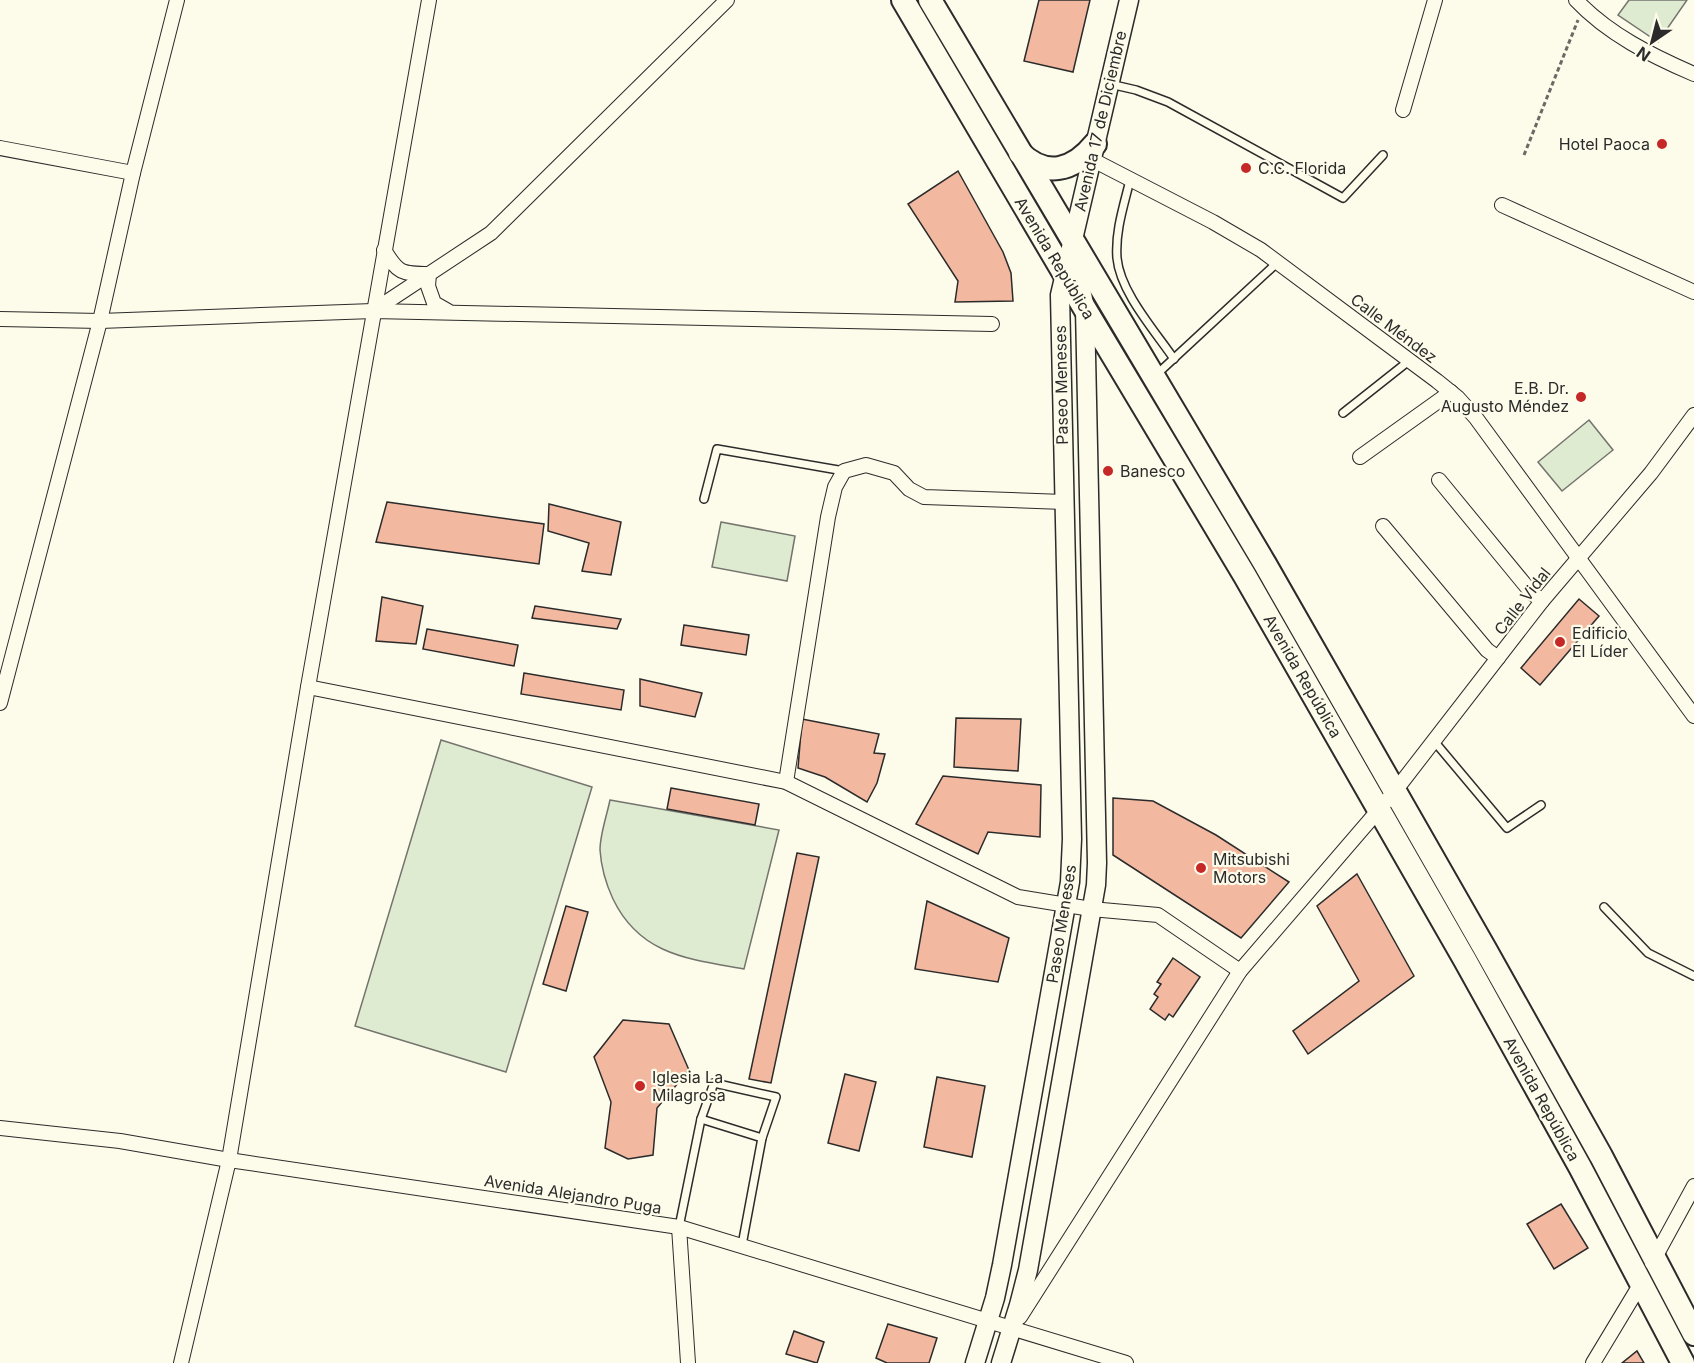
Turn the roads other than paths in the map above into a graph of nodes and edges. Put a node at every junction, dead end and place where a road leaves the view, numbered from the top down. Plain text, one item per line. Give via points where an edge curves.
1 (177, 0) edge
2 (429, 0) edge
3 (728, 0) edge
4 (903, 0) edge
5 (930, 0) edge
6 (1129, 0) edge
7 (1435, 0) edge
8 (1580, 4) edge
9 (1694, 74) edge
10 (1109, 84) junction
11 (1404, 110) dead end
12 (0, 148) edge
13 (1018, 151) junction
14 (1093, 152) junction
15 (1383, 155) dead end
16 (133, 173) junction
17 (1130, 180) junction
18 (1502, 205) dead end
19 (1072, 242) junction
20 (384, 249) junction
21 (1278, 262) junction
22 (429, 274) junction
23 (1064, 274) junction
24 (1694, 292) edge
25 (1084, 309) junction
26 (374, 311) junction
27 (448, 311) junction
28 (0, 319) edge
29 (100, 321) junction
30 (992, 324) dead end
31 (1174, 359) junction
32 (1410, 360) junction
33 (1153, 378) junction
34 (1451, 392) junction
35 (1343, 413) dead end
36 (1694, 415) edge
37 (1360, 457) dead end
38 (844, 471) junction
39 (1439, 480) dead end
40 (704, 499) dead end
41 (1064, 502) junction
42 (1383, 526) dead end
43 (1578, 559) junction
44 (1542, 601) junction
45 (1498, 658) junction
46 (308, 687) junction
47 (0, 703) edge
48 (1694, 716) edge
49 (1434, 741) junction
50 (786, 782) junction
51 (1395, 791) junction
52 (1541, 806) dead end
53 (1379, 809) junction
54 (1066, 903) junction
55 (1604, 907) dead end
56 (1091, 909) junction
57 (1240, 971) junction
58 (1694, 976) edge
59 (701, 1119) junction
60 (0, 1128) edge
61 (762, 1138) junction
62 (229, 1160) junction
63 (1694, 1186) edge
64 (679, 1227) junction
65 (742, 1245) junction
66 (1655, 1260) junction
67 (1641, 1283) junction
68 (988, 1321) junction
69 (1012, 1329) junction
70 (1694, 1334) edge
71 (181, 1363) edge
72 (688, 1363) edge
73 (975, 1363) edge
74 (1002, 1363) edge
75 (1126, 1363) edge
76 (1593, 1363) edge
77 (1683, 1363) edge

1 - 16 street
2 - 20 street
3 - 22 street via 491,233
4 - 23 main road, Avenida República
5 - 13 main road, Avenida República
6 - 10 street, Avenida 17 de Diciembre
7 - 11 street
8 - 9 street via 1621,36
10 - 14 street, Avenida 17 de Diciembre
10 - 15 lane via 1168,102 1343,198
12 - 16 street
13 - 14 main road via 1036,165 1052,169
13 - 19 main road, Avenida República
14 - 17 street, Calle Méndez
14 - 19 street, Avenida 17 de Diciembre
16 - 29 street
17 - 21 street, Calle Méndez
17 - 31 lane via 1120,222 1117,260 1134,300
18 - 24 street
19 - 23 street, Paseo Meneses
19 - 25 street, Paseo Meneses
19 - 33 main road, Avenida República
20 - 22 street via 394,267 408,274
20 - 26 street
21 - 31 lane
21 - 32 street, Calle Méndez
22 - 26 street
22 - 27 street via 428,286 434,303
23 - 25 main road, Avenida República
23 - 41 street, Paseo Meneses via 1059,304
25 - 53 main road, Avenida República
25 - 56 street, Paseo Meneses via 1098,839
26 - 27 street
26 - 29 street
26 - 46 street
27 - 30 street
28 - 29 street
29 - 47 street
31 - 33 lane
32 - 34 street, Calle Méndez
32 - 35 lane
33 - 51 main road, Avenida República
34 - 37 street
34 - 43 street, Calle Méndez via 1476,418
36 - 43 street, Calle Vidal
38 - 40 lane via 717,450
38 - 41 street via 866,465 894,472 909,489 924,497
38 - 50 street via 835,487 828,517
39 - 44 street
41 - 54 street, Paseo Meneses via 1072,839
42 - 45 street via 1487,650
43 - 44 street, Calle Vidal
43 - 48 street, Calle Méndez
44 - 45 street, Calle Vidal
45 - 49 street, Calle Vidal
46 - 50 street
46 - 62 street
49 - 51 street, Calle Vidal
49 - 52 lane via 1507,828
50 - 54 street via 1018,897
51 - 53 street, Calle Vidal
51 - 66 main road, Avenida República
53 - 57 street, Calle Vidal
53 - 67 main road, Avenida República
54 - 56 street
54 - 68 street, Paseo Meneses via 1002,1265
55 - 58 lane via 1648,953
56 - 57 street via 1158,915
56 - 69 street, Paseo Meneses via 1028,1270
57 - 69 street, Calle Vidal
59 - 61 lane
59 - 61 lane via 714,1083 776,1097
59 - 64 lane
60 - 62 street, Avenida Alejandro Puga via 120,1140
61 - 65 lane
62 - 64 street, Avenida Alejandro Puga
62 - 71 street
63 - 66 street
64 - 65 street, Avenida Alejandro Puga
64 - 72 street
65 - 68 street, Avenida Alejandro Puga
66 - 67 street
66 - 70 main road, Avenida República
67 - 76 street
67 - 77 main road, Avenida República
68 - 69 street, Avenida Alejandro Puga
68 - 73 street, Paseo Meneses
69 - 74 street, Paseo Meneses
69 - 75 street, Avenida Alejandro Puga

